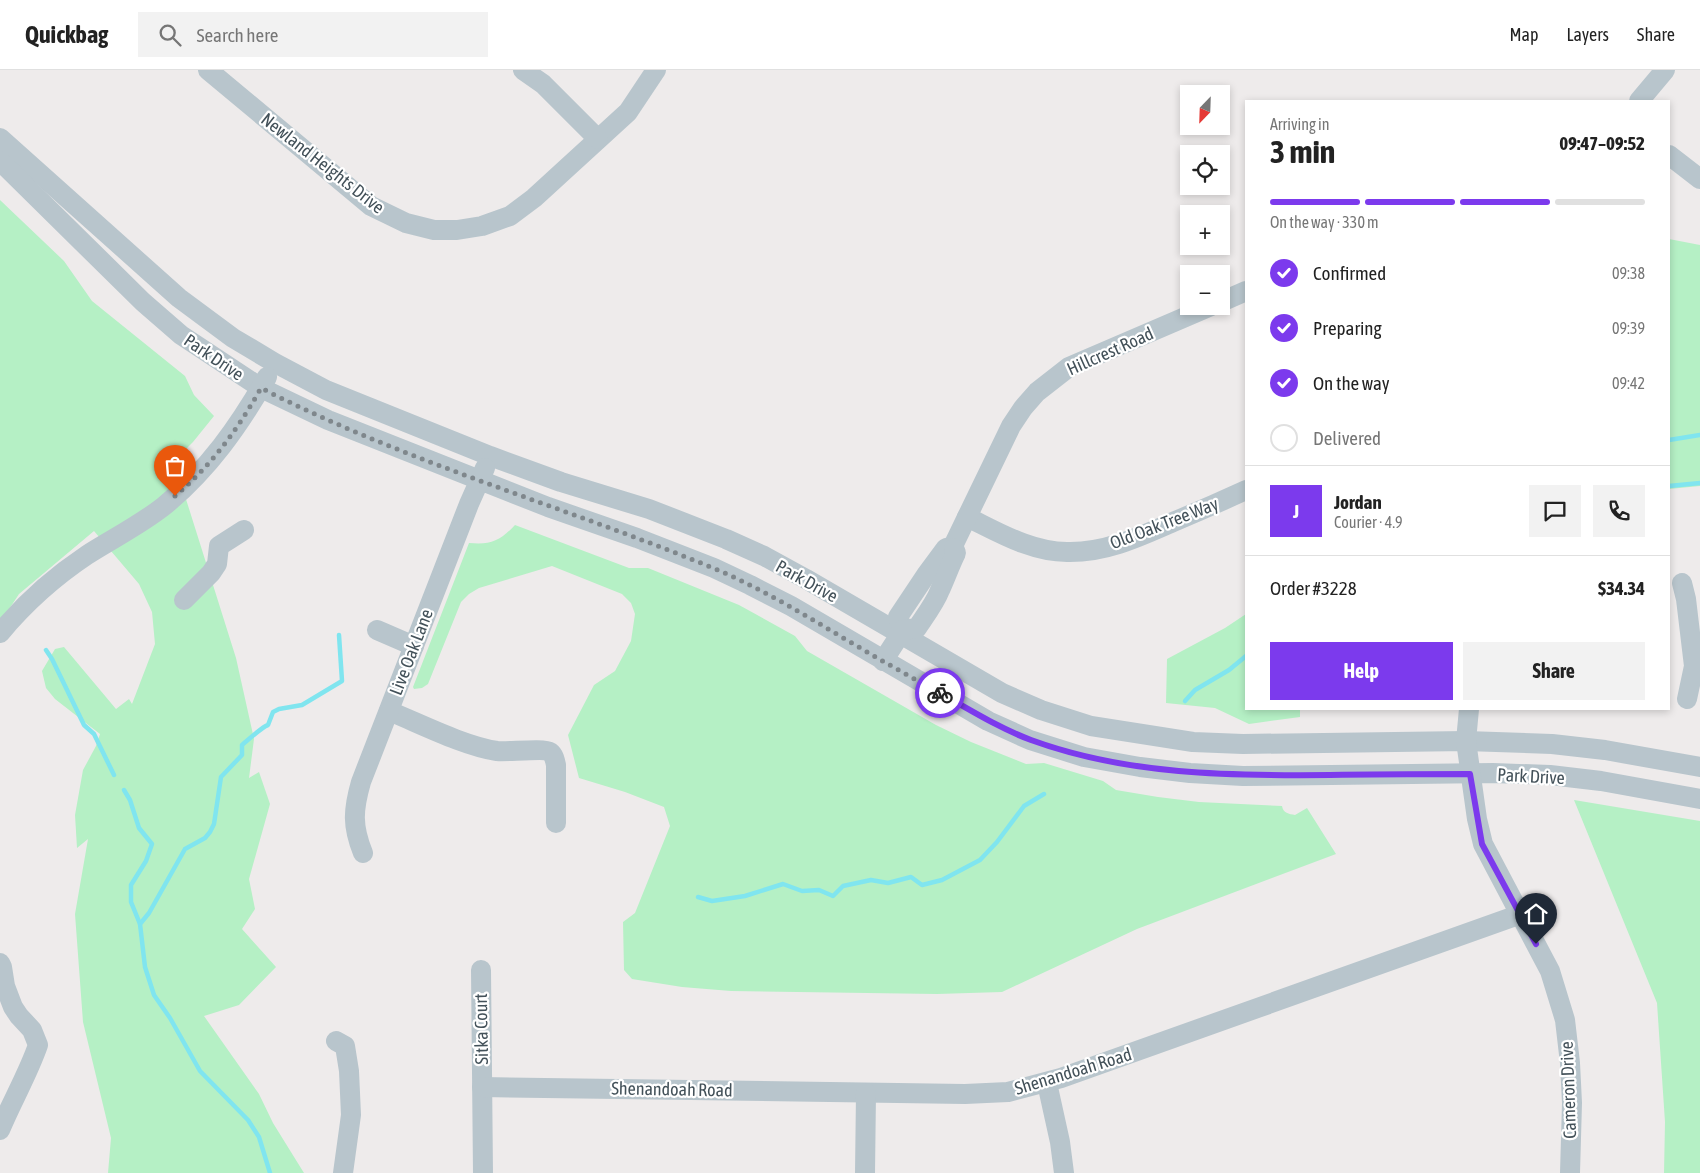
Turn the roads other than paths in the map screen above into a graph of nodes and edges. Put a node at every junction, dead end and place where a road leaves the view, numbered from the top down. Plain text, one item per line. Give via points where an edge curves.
1 (208, 70) edge
2 (523, 70) edge
3 (656, 70) edge
4 (1665, 70) edge
5 (1640, 100) edge
6 (0, 138) edge
7 (598, 139) junction
8 (1670, 156) edge
9 (0, 161) edge
10 (1700, 179) edge
11 (1245, 291) edge
12 (1230, 298) edge
13 (1190, 315) edge
14 (275, 364) junction
15 (261, 388) junction
16 (490, 456) junction
17 (480, 480) junction
18 (1245, 490) edge
19 (967, 518) junction
20 (244, 530) dead end
21 (1684, 583) edge
22 (184, 600) dead end
23 (377, 630) dead end
24 (902, 633) junction
25 (0, 634) edge
26 (414, 646) junction
27 (883, 661) junction
28 (1687, 699) dead end
29 (1469, 710) edge
30 (389, 711) junction
31 (1468, 757) junction
32 (1700, 767) edge
33 (1700, 799) edge
34 (556, 823) dead end
35 (363, 853) dead end
36 (1521, 914) junction
37 (0, 963) edge
38 (480, 970) dead end
39 (4, 1008) edge
40 (336, 1041) dead end
41 (1047, 1083) junction
42 (482, 1087) junction
43 (866, 1093) junction
44 (0, 1130) edge
45 (344, 1173) edge
46 (483, 1173) edge
47 (865, 1173) edge
48 (1064, 1173) edge
49 (1570, 1173) edge

1 - 7 street, Newland Heights Drive via 371,206 406,224 434,230 482,226 510,216
2 - 7 street via 543,84
3 - 7 street, Newland Heights Drive via 628,112
4 - 5 street
6 - 14 street, Park Drive via 179,298
8 - 10 street
9 - 15 street, Park Drive via 181,336
11 - 12 street
13 - 19 street, Hillcrest Road via 1069,367 1037,392 1011,426
14 - 15 street
14 - 16 street, Park Drive via 326,390
15 - 17 street, Park Drive via 299,408
15 - 25 street via 232,434 187,486 162,507 63,572 27,603
16 - 17 street, Live Oak Lane
16 - 24 street, Park Drive via 649,509 726,539 764,556
17 - 26 street, Live Oak Lane
17 - 27 street, Park Drive via 714,568 791,606
18 - 19 street, Old Oak Tree Way via 1126,542 1067,552 1029,545
19 - 24 street, Hillcrest Road via 953,546 956,553 948,567 934,579 940,591 917,628
20 - 22 street via 219,546 217,564
21 - 28 street via 1694,666
23 - 26 street
24 - 27 street
24 - 31 street, Park Drive via 1002,692 1041,710 1091,726 1193,742
26 - 30 street, Live Oak Lane
27 - 31 street, Park Drive via 988,721 1030,740 1084,757 1140,767 1242,776
29 - 31 street, Cameron Drive
30 - 34 street via 481,747 514,752 548,751 556,765
30 - 35 street, Live Oak Lane via 355,803 354,821
31 - 32 street, Park Drive via 1552,744
31 - 33 street, Park Drive via 1550,775
31 - 36 street, Cameron Drive via 1482,844
36 - 41 street, Shenandoah Road
36 - 49 street, Cameron Drive via 1550,971 1565,1020 1572,1103
37 - 39 street
38 - 42 street, Sitka Court
39 - 44 street via 19,1016 32,1030 38,1045
40 - 45 street via 345,1046 351,1093
41 - 43 street, Shenandoah Road via 1008,1092
41 - 48 street
42 - 43 street, Shenandoah Road
42 - 46 street, Sitka Court
43 - 47 street

